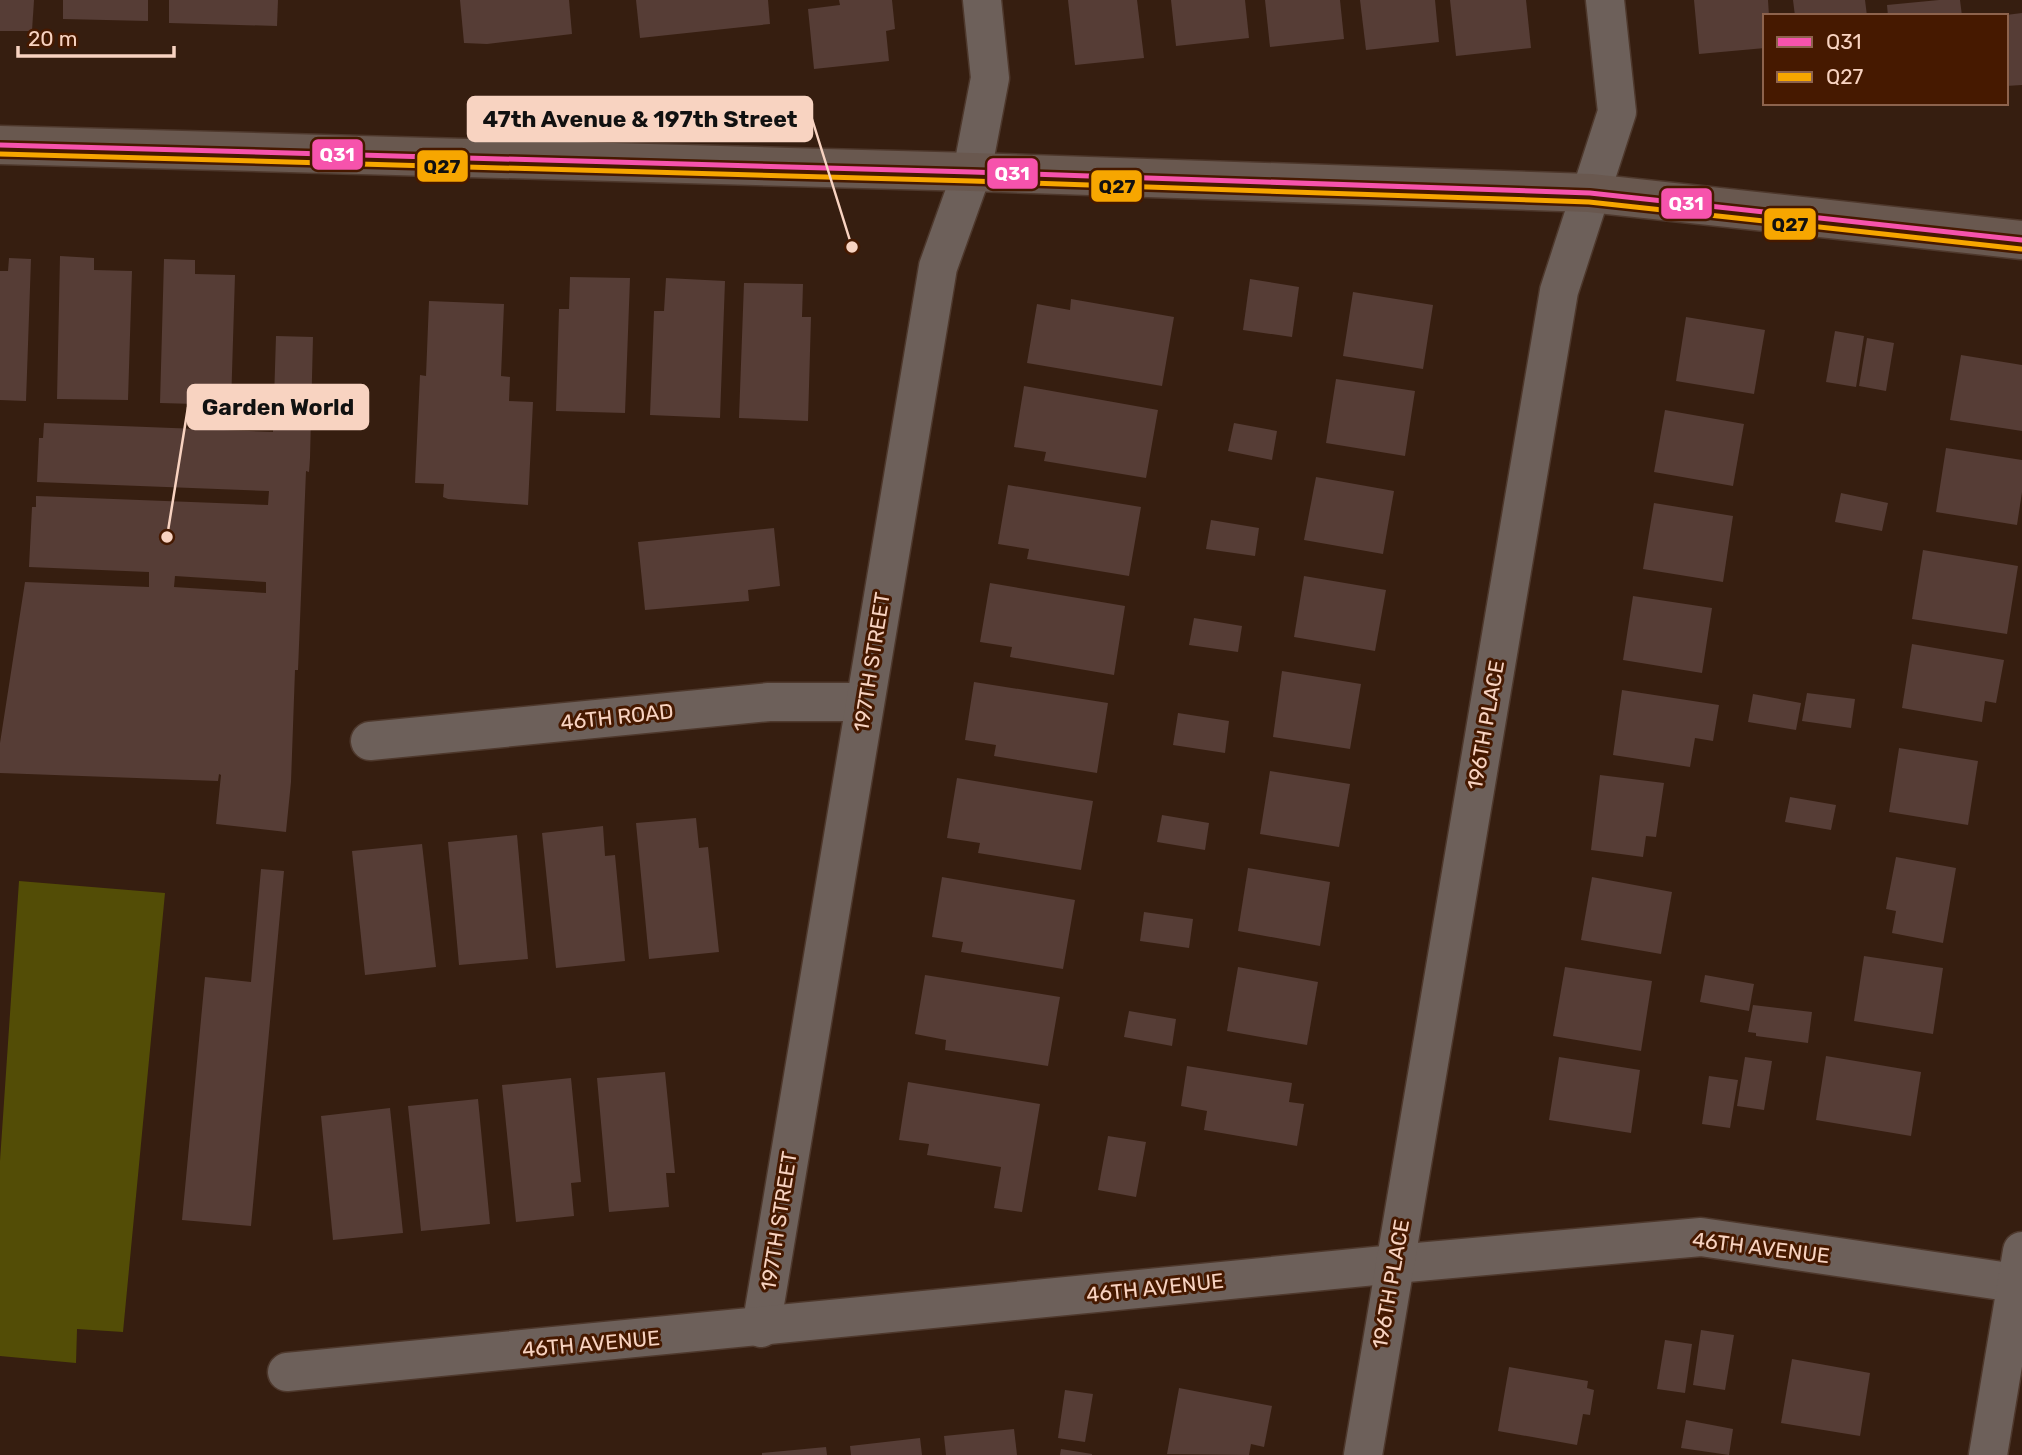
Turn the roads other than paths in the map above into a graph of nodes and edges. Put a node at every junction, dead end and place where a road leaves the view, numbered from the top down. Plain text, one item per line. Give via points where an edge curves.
1 (982, 0) edge
2 (1605, 0) edge
3 (0, 145) edge
4 (972, 172) junction
5 (1590, 193) junction
6 (2022, 240) edge
7 (865, 702) junction
8 (370, 741) dead end
9 (1395, 1264) junction
10 (2020, 1273) edge
11 (761, 1328) junction
12 (287, 1372) dead end
13 (1363, 1455) edge
14 (1988, 1455) edge

1 - 4 street, 197TH STREET via 990,78
2 - 5 street, 196TH PLACE via 1617,113
3 - 4 street
4 - 5 street
4 - 7 street, 197TH STREET via 937,267
5 - 6 street
5 - 9 street, 196TH PLACE via 1559,291
7 - 8 street, 46TH ROAD via 769,702
7 - 11 street, 197TH STREET
9 - 10 street, 46TH AVENUE via 1701,1237
9 - 11 street, 46TH AVENUE
9 - 13 street, 196TH PLACE
10 - 14 street
11 - 12 street, 46TH AVENUE

